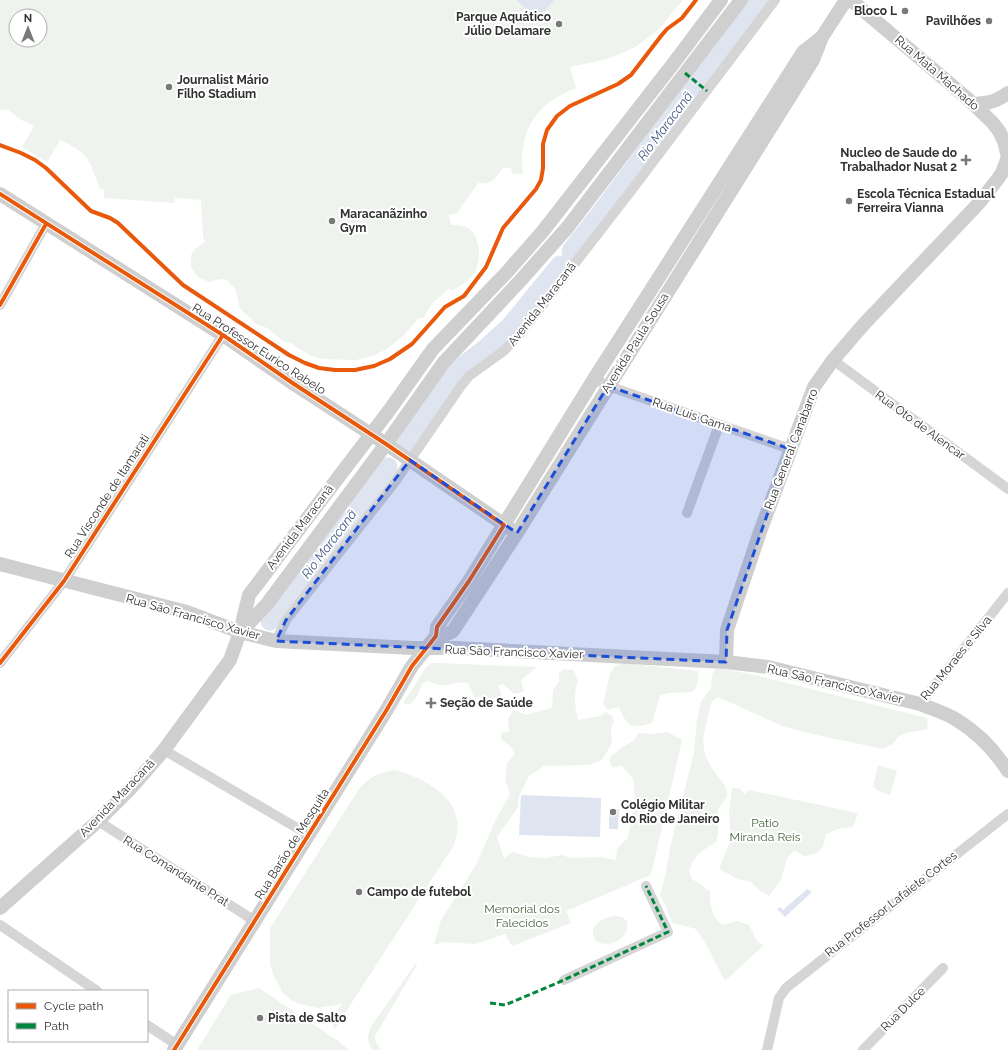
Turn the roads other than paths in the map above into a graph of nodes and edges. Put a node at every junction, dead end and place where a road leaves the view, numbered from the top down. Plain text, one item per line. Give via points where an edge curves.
1 (721, 0) edge
2 (741, 0) edge
3 (776, 0) edge
4 (846, 0) edge
5 (851, 0) edge
6 (1008, 93) edge
7 (974, 104) junction
8 (756, 138) junction
9 (1008, 157) edge
10 (0, 194) edge
11 (46, 224) junction
12 (688, 232) junction
13 (700, 240) junction
14 (0, 305) edge
15 (223, 335) junction
16 (833, 360) junction
17 (594, 379) junction
18 (608, 386) junction
19 (719, 425) junction
20 (371, 434) junction
21 (386, 444) junction
22 (790, 449) junction
23 (410, 460) junction
24 (1008, 490) edge
25 (687, 513) dead end
26 (504, 525) junction
27 (517, 533) junction
28 (0, 564) edge
29 (64, 581) junction
30 (473, 586) junction
31 (1008, 593) edge
32 (240, 632) junction
33 (276, 641) junction
34 (426, 649) junction
35 (726, 662) junction
36 (0, 663) edge
37 (920, 704) junction
38 (164, 750) junction
39 (1008, 771) edge
40 (1008, 814) edge
41 (98, 821) junction
42 (309, 835) junction
43 (646, 886) dead end
44 (0, 908) edge
45 (255, 920) junction
46 (0, 925) edge
47 (944, 968) dead end
48 (564, 980) dead end
49 (96, 990) edge
50 (148, 1026) edge
51 (176, 1048) edge
52 (767, 1050) edge
53 (862, 1050) edge

1 - 20 street, Avenida Maracanã via 543,231 433,349
2 - 21 street, Avenida Maracanã via 567,228 444,362
3 - 23 street, Avenida Maracanã via 524,329 505,350 469,376
4 - 8 street, Avenida Paula Sousa via 822,37 813,60
5 - 7 street, Rua Mata Machado
6 - 7 street via 990,103
7 - 9 street, Rua Mata Machado via 999,131
8 - 12 street, Avenida Paula Sousa
8 - 13 street, Avenida Paula Sousa
9 - 16 street, Rua General Canabarro via 1002,173 979,203
10 - 11 street, Rua Professor Eurico Rabelo
11 - 14 street
11 - 15 street, Rua Professor Eurico Rabelo
12 - 13 street
12 - 17 street, Avenida Paula Sousa
13 - 18 street, Avenida Paula Sousa
15 - 20 street, Rua Professor Eurico Rabelo
15 - 29 street, Rua Visconde de Itamarati
16 - 22 street, Rua General Canabarro via 814,387
16 - 24 street, Rua Oto de Alencar
17 - 18 street, Rua Luis Gama
17 - 26 street, Avenida Paula Sousa
18 - 19 street, Rua Luis Gama
18 - 27 street, Avenida Paula Sousa
19 - 22 street, Rua Luis Gama
19 - 25 street
20 - 21 street, Rua Professor Eurico Rabelo
20 - 32 street, Avenida Maracanã via 248,596
21 - 23 street, Rua Professor Eurico Rabelo
21 - 32 street, Avenida Maracanã via 267,604
22 - 35 street, Rua General Canabarro via 727,630
23 - 26 street, Rua Professor Eurico Rabelo
23 - 33 street, Avenida Maracanã via 286,620
26 - 27 street, Rua Professor Eurico Rabelo
26 - 30 street, Avenida Paula Sousa
27 - 30 street, Avenida Paula Sousa
28 - 29 street, Rua São Francisco Xavier
29 - 32 street, Rua São Francisco Xavier via 187,612
29 - 36 street, Rua Visconde de Itamarati
30 - 34 street, Avenida Paula Sousa via 453,631 436,636
31 - 37 street, Rua Moraes e Silva
32 - 33 street, Rua São Francisco Xavier
32 - 38 street, Avenida Maracanã via 226,667
33 - 34 street, Rua São Francisco Xavier
34 - 35 street, Rua São Francisco Xavier via 455,648
34 - 42 street, Rua Barão de Mesquita via 412,666
35 - 37 street, Rua São Francisco Xavier via 768,667
37 - 39 street, Rua São Francisco Xavier via 958,720 987,744
38 - 41 street, Avenida Maracanã
38 - 42 street
40 - 52 street, Rua Professor Lafaiete Cortes via 794,980 779,998
41 - 44 street, Avenida Maracanã
41 - 45 street, Rua Comandante Prat
42 - 45 street, Rua Barão de Mesquita
43 - 48 street via 668,932
45 - 51 street, Rua Barão de Mesquita
46 - 49 street
47 - 53 street, Rua Dulce
50 - 51 street

